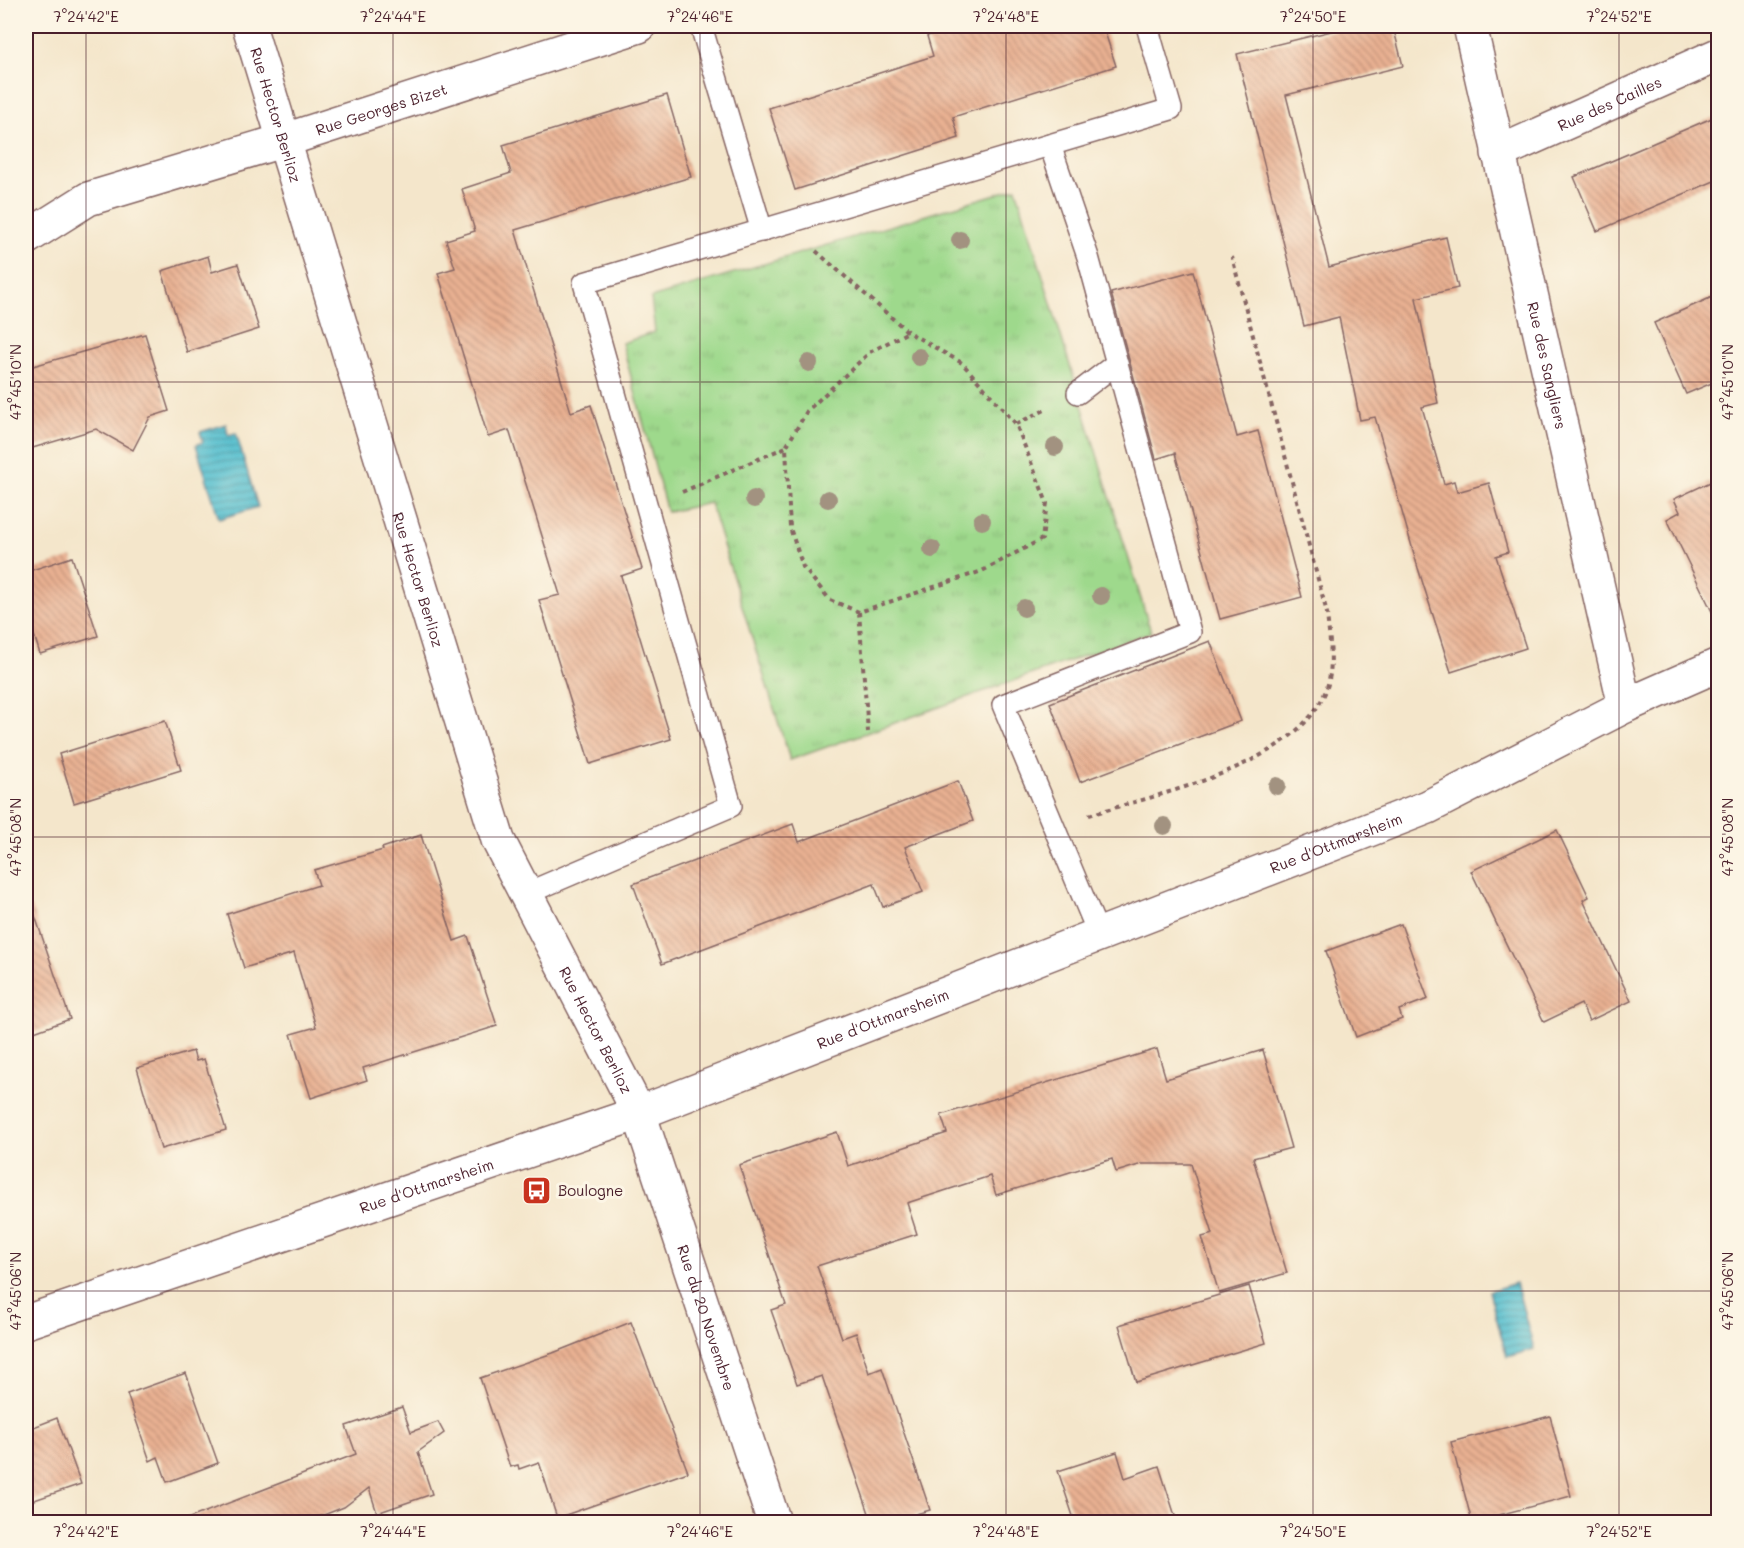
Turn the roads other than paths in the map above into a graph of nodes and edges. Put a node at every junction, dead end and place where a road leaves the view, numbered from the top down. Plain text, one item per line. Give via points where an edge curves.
1 (249, 26) edge
2 (639, 26) edge
3 (701, 26) edge
4 (1147, 26) edge
5 (1470, 26) edge
6 (1719, 55) edge
7 (285, 140) junction
8 (1050, 145) junction
9 (1498, 153) junction
10 (762, 231) junction
11 (26, 238) edge
12 (1117, 363) junction
13 (1078, 393) dead end
14 (1719, 665) edge
15 (1625, 706) junction
16 (525, 894) junction
17 (1099, 935) junction
18 (639, 1113) junction
19 (26, 1322) edge
20 (774, 1522) edge

1 - 7 street, Rue Hector Berlioz
2 - 7 street, Rue Georges Bizet
3 - 10 lane
4 - 8 lane via 1171,109
5 - 9 street, Rue des Sangliers
6 - 9 street, Rue des Cailles
7 - 11 street, Rue Georges Bizet via 88,199
7 - 16 street, Rue Hector Berlioz via 498,840
8 - 10 lane
8 - 12 lane via 1088,257
9 - 15 street, Rue des Sangliers
10 - 16 lane via 584,283 656,505 731,806
12 - 13 lane
12 - 17 lane via 1190,632 1003,705
14 - 15 street, Rue d'Ottmarsheim
15 - 17 street, Rue d'Ottmarsheim via 1428,807
16 - 18 street, Rue Hector Berlioz
17 - 18 street, Rue d'Ottmarsheim
18 - 19 street, Rue d'Ottmarsheim
18 - 20 street, Rue du 20 Novembre

